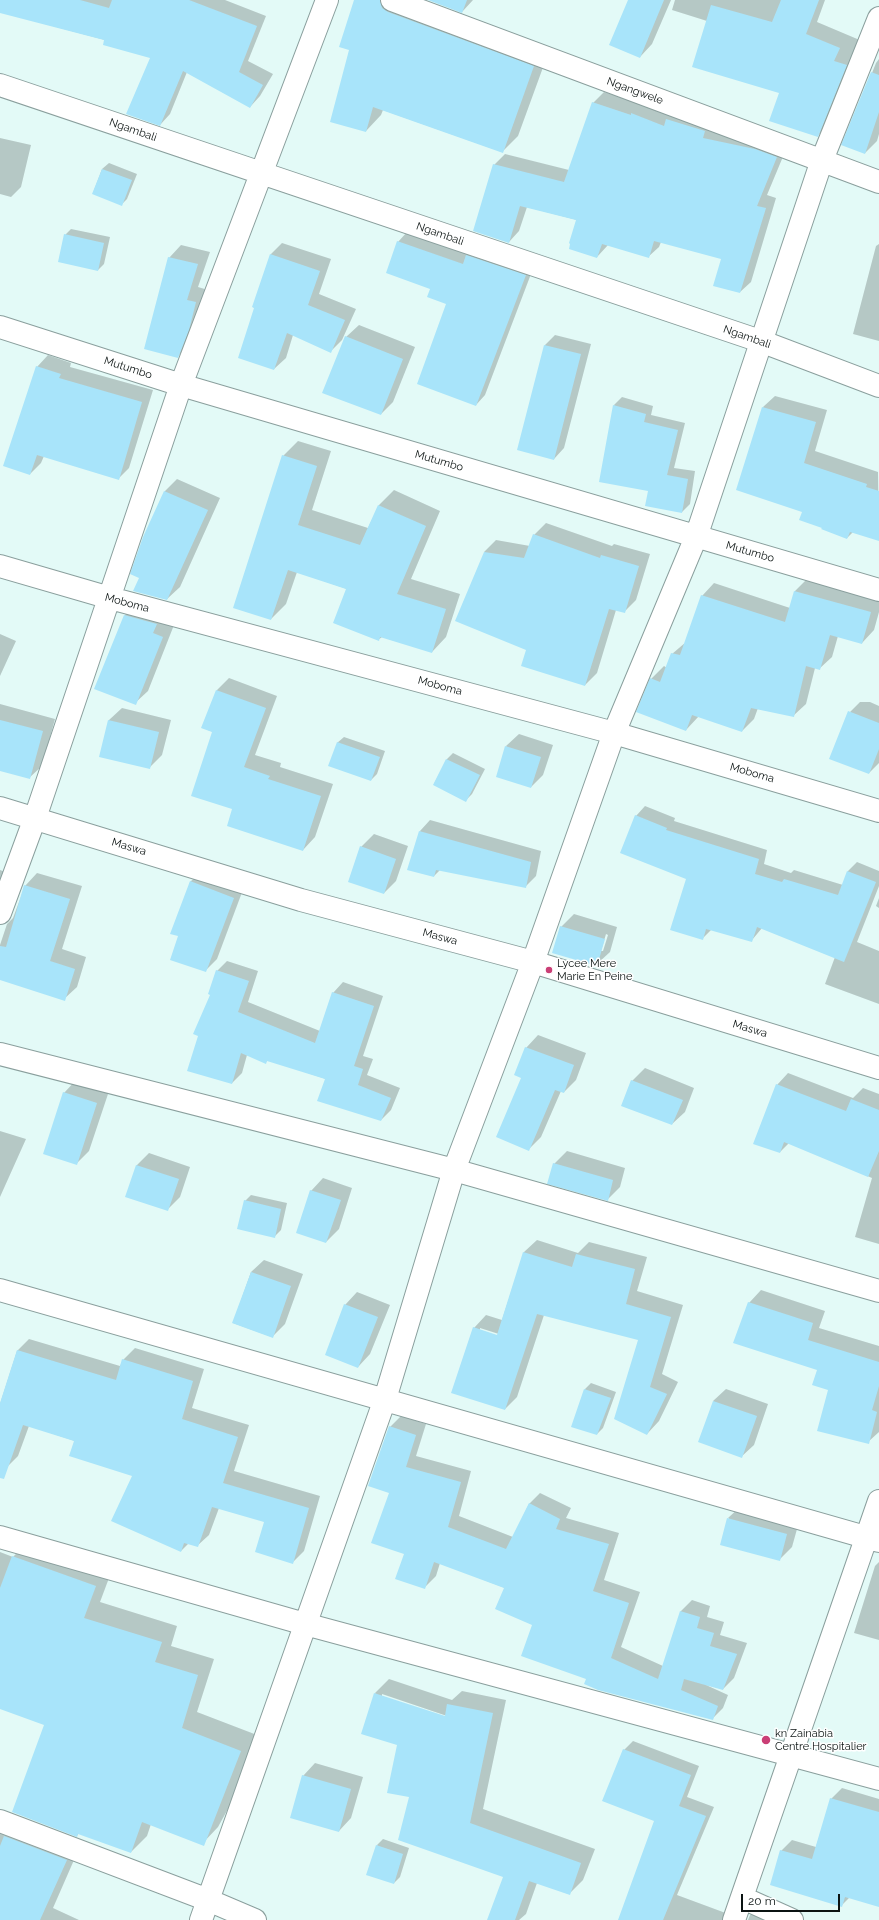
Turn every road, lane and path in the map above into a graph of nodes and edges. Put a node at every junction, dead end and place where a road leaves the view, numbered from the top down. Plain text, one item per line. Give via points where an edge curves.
1 (327, 0) edge
2 (392, 0) edge
3 (879, 18) edge
4 (0, 85) edge
5 (822, 160) junction
6 (261, 174) junction
7 (879, 182) edge
8 (0, 327) edge
9 (763, 342) junction
10 (181, 385) junction
11 (879, 386) edge
12 (696, 537) junction
13 (0, 566) edge
14 (879, 590) edge
15 (110, 598) junction
16 (614, 733) junction
17 (0, 808) edge
18 (879, 811) edge
19 (35, 818) junction
20 (0, 913) edge
21 (533, 962) junction
22 (0, 1054) edge
23 (879, 1068) edge
24 (454, 1170) junction
25 (0, 1290) edge
26 (879, 1291) edge
27 (385, 1399) junction
28 (879, 1501) edge
29 (0, 1536) edge
30 (873, 1539) edge
31 (305, 1624) junction
32 (792, 1754) junction
33 (879, 1779) edge
34 (0, 1821) edge
35 (743, 1898) junction
36 (208, 1900) junction
37 (201, 1920) edge
38 (255, 1920) edge
39 (734, 1920) edge
40 (792, 1920) edge

1 - 6 street
2 - 5 street, Ngangwele
3 - 5 street
4 - 6 street, Ngambali
5 - 7 street, Ngangwele
5 - 9 street
6 - 9 street, Ngambali
6 - 10 street
8 - 10 street, Mutumbo
9 - 11 street, Ngambali
9 - 12 street
10 - 12 street, Mutumbo
10 - 15 street
12 - 14 street, Mutumbo
12 - 16 street
13 - 15 street, Moboma
15 - 16 street, Moboma
15 - 19 street
16 - 18 street, Moboma
16 - 21 street
17 - 19 street, Maswa
19 - 20 street
19 - 21 street, Maswa via 301,900
21 - 23 street, Maswa
21 - 24 street
22 - 24 street
24 - 26 street
24 - 27 street
25 - 27 street
27 - 30 street
27 - 31 street
28 - 30 street
29 - 31 street
30 - 32 street
31 - 32 street
31 - 36 street
32 - 33 street
32 - 35 street
34 - 36 street
35 - 39 street
35 - 40 street
36 - 37 street
36 - 38 street

